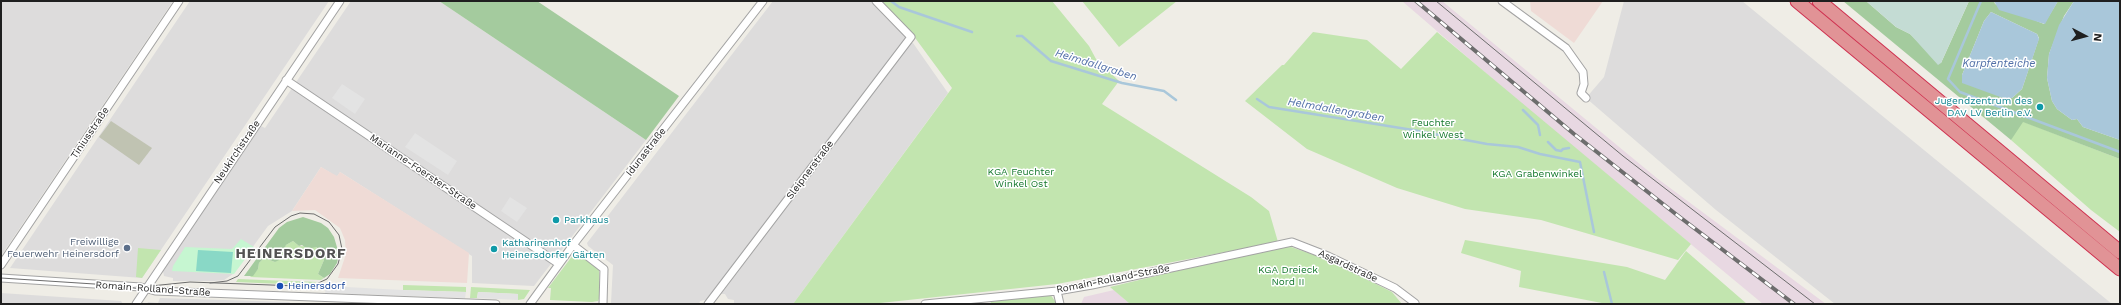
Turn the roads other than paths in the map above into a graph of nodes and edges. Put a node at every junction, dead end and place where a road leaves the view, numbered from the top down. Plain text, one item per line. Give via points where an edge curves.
1 (179, 1) edge
2 (340, 1) edge
3 (763, 1) edge
4 (876, 1) edge
5 (1502, 1) edge
6 (1797, 1) edge
7 (1819, 1) edge
8 (1827, 6) edge
9 (286, 80) junction
10 (1586, 98) dead end
11 (573, 245) junction
12 (1276, 245) joint
13 (2120, 252) edge
14 (560, 264) junction
15 (1, 265) edge
16 (2120, 269) edge
17 (1, 278) edge
18 (146, 288) junction
19 (1057, 291) junction
20 (297, 300) edge
21 (1415, 303) dead end
22 (136, 304) edge
23 (496, 304) edge
24 (530, 304) edge
25 (603, 304) edge
26 (708, 304) edge
27 (925, 304) edge
28 (1060, 304) edge

1 - 15 street, Tiniusstraße
2 - 9 street, Neukirchstraße
3 - 11 street, Idunastraße
4 - 26 street, Sleipnerstraße via 911,37
5 - 10 street via 1566,48 1575,58 1583,72 1584,84 1581,93
6 - 16 highway
7 - 8 highway
8 - 13 highway
9 - 14 street, Marianne-Foerster-Straße
9 - 18 street, Neukirchstraße
11 - 14 street, Idunastraße
11 - 25 street via 604,269
12 - 19 street, Romain-Rolland-Straße
12 - 21 street, Asgardstraße via 1292,242 1328,256 1395,288
14 - 24 street, Idunastraße
17 - 18 street, Romain-Rolland-Straße
18 - 20 street, Romain-Rolland-Straße via 155,291
18 - 22 street, Neukirchstraße
19 - 27 street, Romain-Rolland-Straße
19 - 28 street
20 - 23 street, Romain-Rolland-Straße

